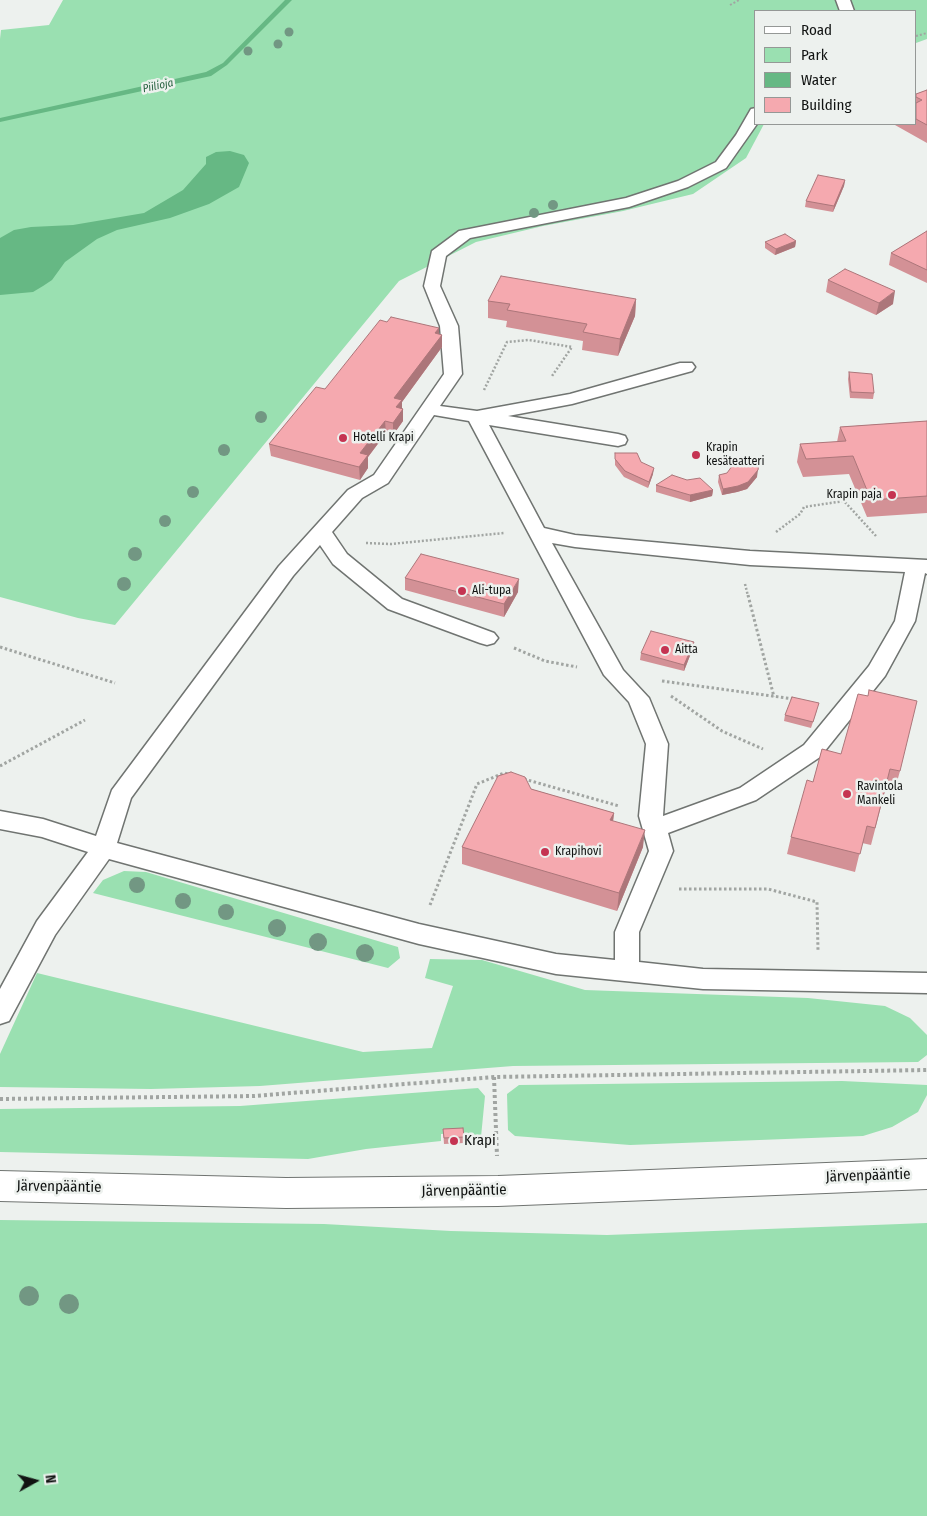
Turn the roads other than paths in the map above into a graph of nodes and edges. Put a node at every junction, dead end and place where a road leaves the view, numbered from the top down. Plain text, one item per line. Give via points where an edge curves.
1 (754, 116) edge
2 (686, 367) dead end
3 (428, 409) junction
4 (476, 417) junction
5 (618, 440) dead end
6 (537, 533) junction
7 (324, 537) junction
8 (915, 566) edge
9 (487, 638) road end
10 (0, 820) edge
11 (652, 822) junction
12 (104, 848) junction
13 (627, 971) junction
14 (927, 983) edge
15 (0, 1012) edge
16 (927, 1174) edge
17 (0, 1186) edge

1 - 3 lane via 721,166 683,184 628,202 465,234 438,254 432,286 449,326 453,374
2 - 4 lane via 572,399
3 - 4 lane
3 - 7 lane via 381,479 355,494
4 - 5 lane
4 - 6 lane
6 - 8 lane via 575,541 744,558
6 - 11 lane via 615,675 638,698 657,744
7 - 9 lane via 340,560 396,604
7 - 12 lane via 286,571 120,796
8 - 11 lane via 905,620 877,671 812,751 748,794
10 - 12 lane via 43,828
11 - 13 lane via 661,852 627,932
12 - 13 lane via 419,934 556,964
12 - 15 lane via 46,928
13 - 14 lane via 703,978
16 - 17 main road, Järvenpääntie via 498,1191 286,1193

